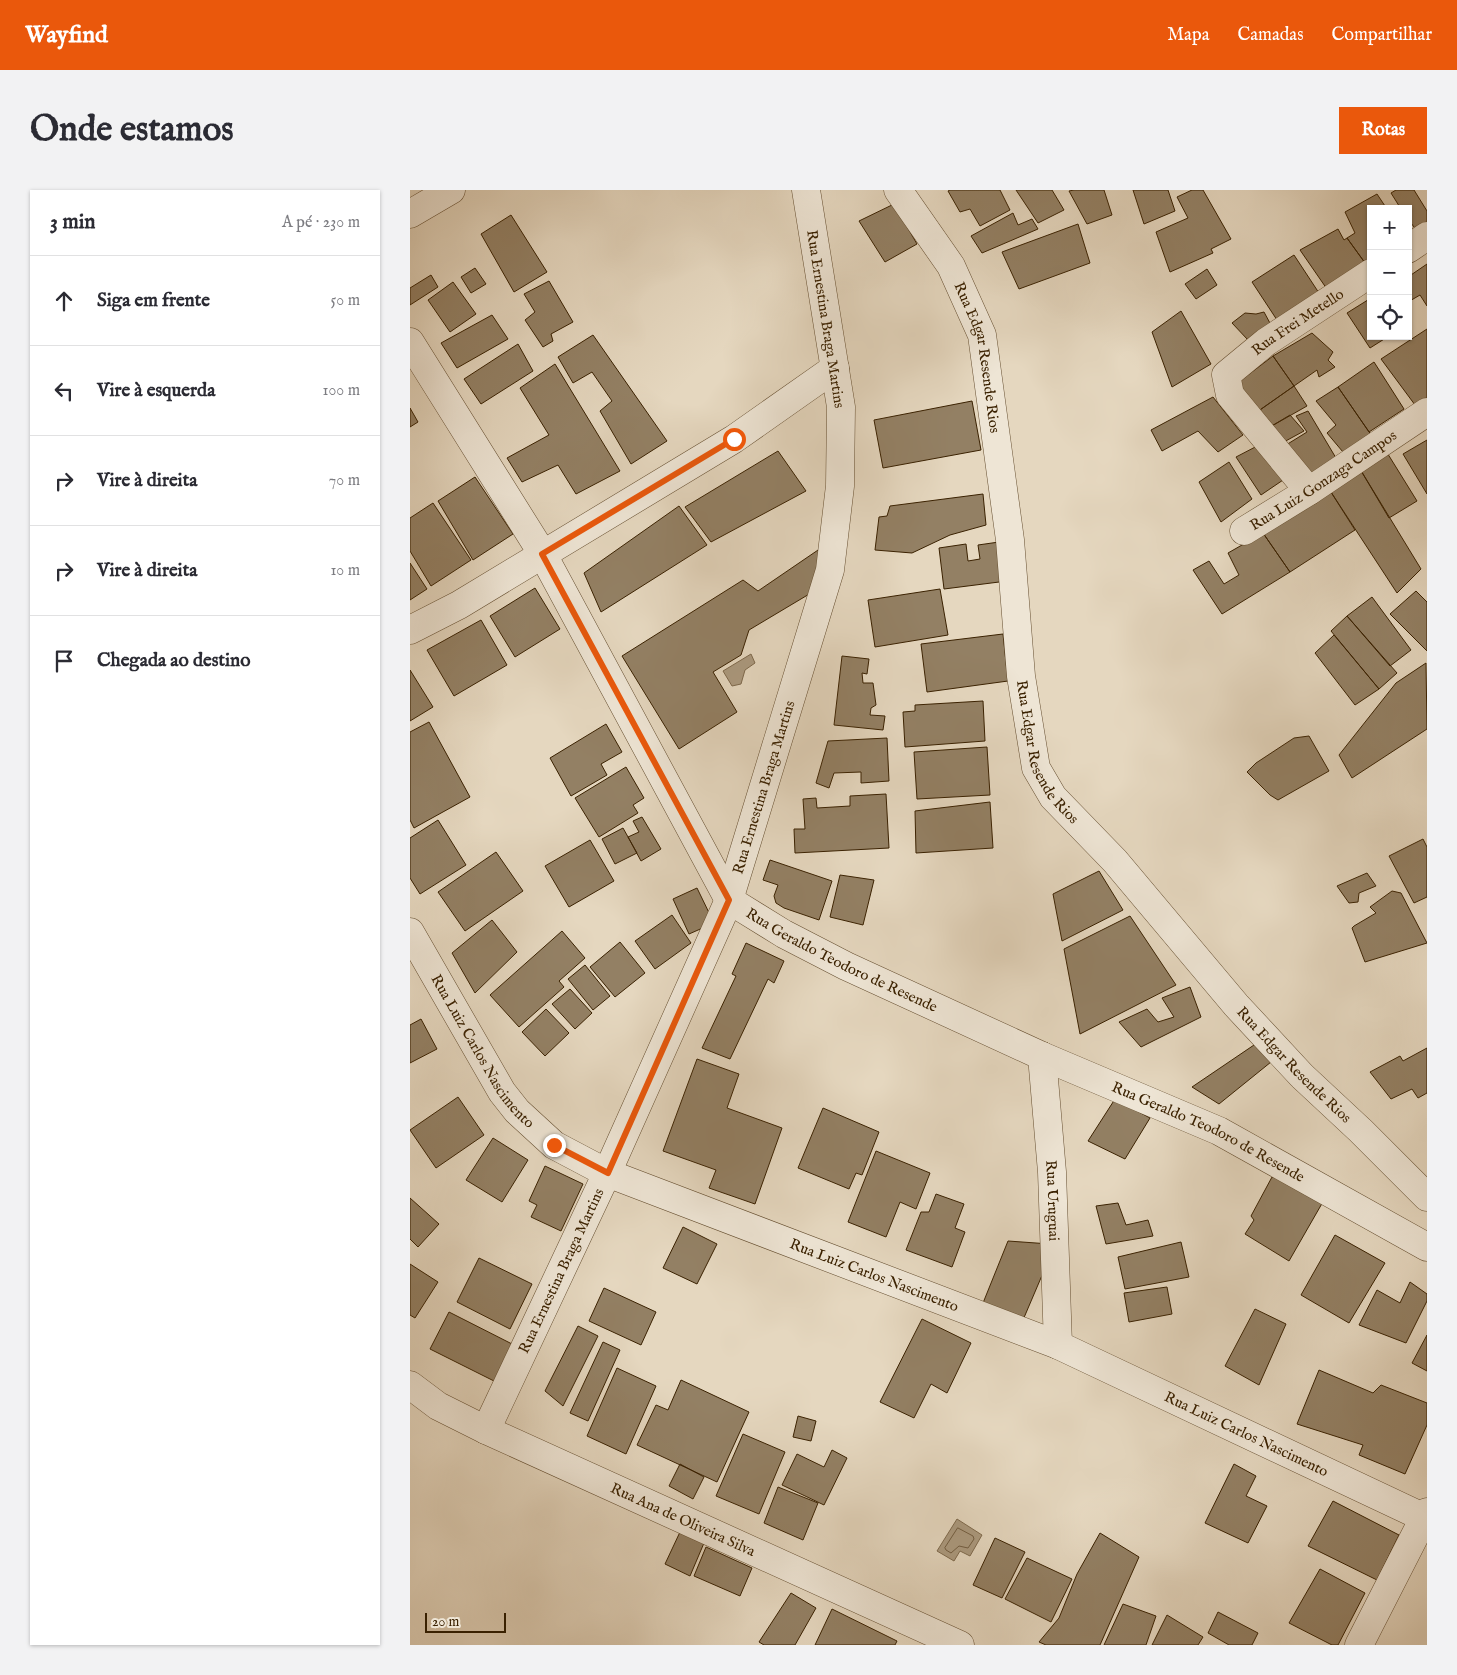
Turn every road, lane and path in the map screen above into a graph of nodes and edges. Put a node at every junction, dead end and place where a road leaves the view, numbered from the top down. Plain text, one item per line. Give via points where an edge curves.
1 (451, 190) edge
2 (806, 190) edge
3 (898, 190) edge
4 (410, 214) edge
5 (1427, 236) edge
6 (1412, 246) edge
7 (1367, 276) edge
8 (410, 342) edge
9 (835, 368) junction
10 (1427, 412) edge
11 (1309, 491) junction
12 (1244, 531) dead end
13 (542, 554) junction
14 (410, 630) edge
15 (729, 900) junction
16 (410, 932) edge
17 (1042, 1056) junction
18 (608, 1173) junction
19 (1427, 1198) edge
20 (1427, 1247) edge
21 (1058, 1345) junction
22 (410, 1385) edge
23 (486, 1430) junction
24 (1426, 1516) edge
25 (960, 1645) edge
26 (1359, 1645) edge

1 - 4 street
2 - 9 street, Rua Ernestina Braga Martins
3 - 19 street, Rua Edgar Resende Rios via 951,266 982,335 1010,540 1022,676 1036,768 1053,797 1115,861 1236,1005 1302,1076
5 - 6 street
7 - 11 street, Rua Frei Metello via 1266,342 1226,375 1230,394
8 - 13 street, Rua Geraldo Teodoro de Resende
9 - 13 street via 734,439
9 - 15 street, Rua Ernestina Braga Martins via 841,407 840,486 830,570
10 - 11 street, Rua Luiz Gonzaga Campos
11 - 12 street, Rua Luiz Gonzaga Campos
13 - 14 street
13 - 15 street, Rua Geraldo Teodoro de Resende
15 - 17 street, Rua Geraldo Teodoro de Resende via 784,934 846,966
15 - 18 street, Rua Ernestina Braga Martins
16 - 18 street, Rua Luiz Carlos Nascimento via 517,1111 554,1145
17 - 20 street, Rua Geraldo Teodoro de Resende via 1219,1131
17 - 21 street, Rua Uruguai via 1052,1172
18 - 21 street, Rua Luiz Carlos Nascimento
18 - 23 street, Rua Ernestina Braga Martins
21 - 24 street, Rua Luiz Carlos Nascimento
22 - 23 street, Rua Ana de Oliveira Silva via 438,1406
23 - 25 street, Rua Ana de Oliveira Silva
24 - 26 street

